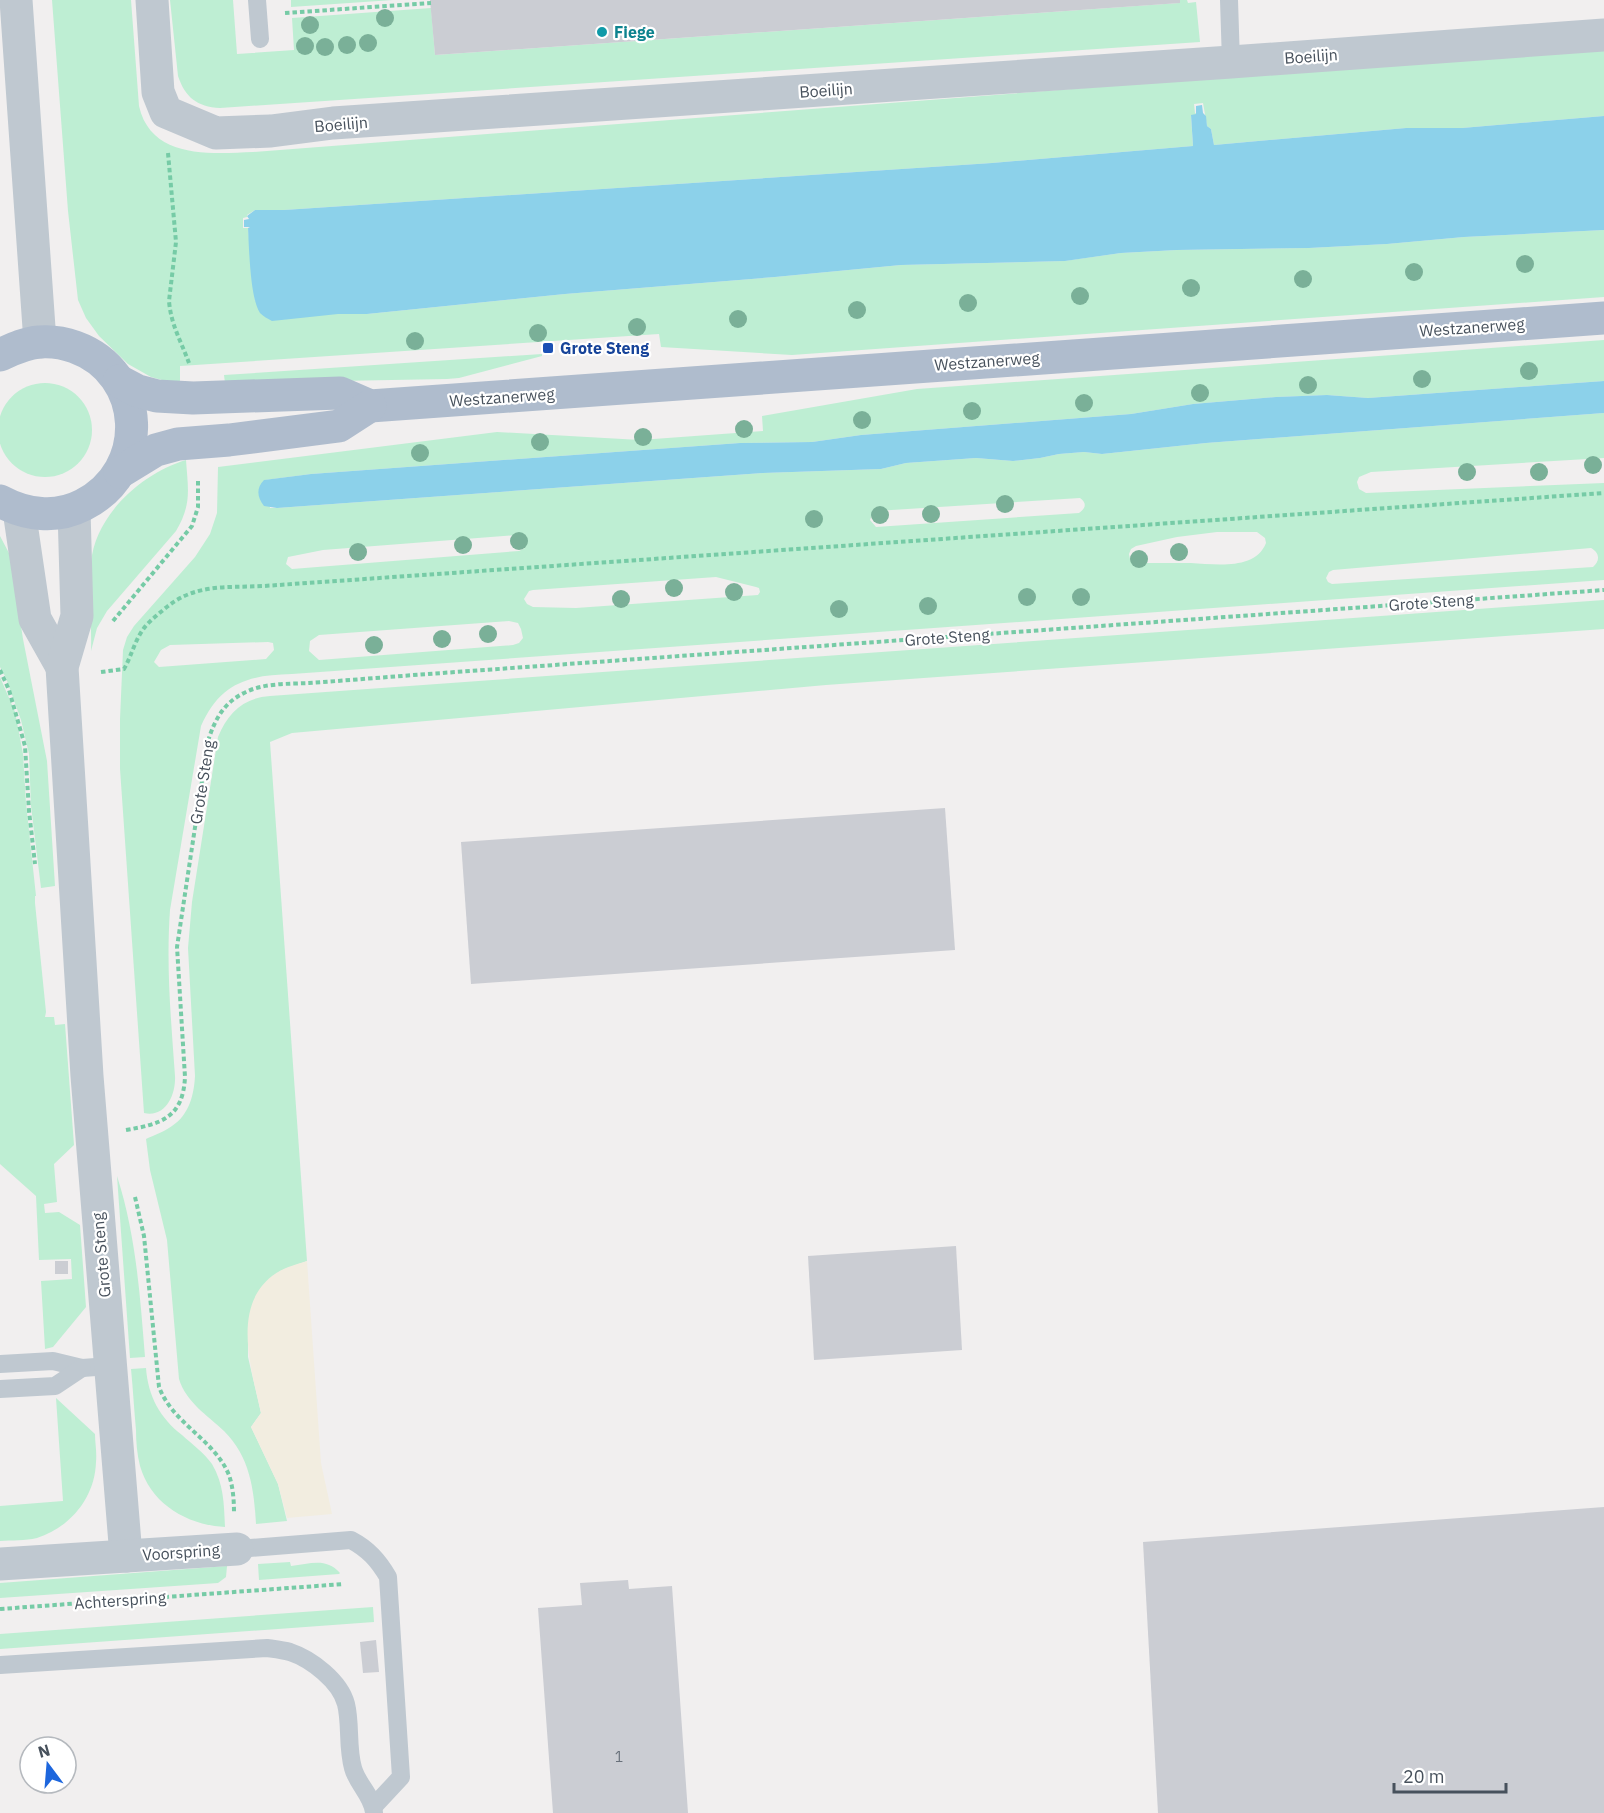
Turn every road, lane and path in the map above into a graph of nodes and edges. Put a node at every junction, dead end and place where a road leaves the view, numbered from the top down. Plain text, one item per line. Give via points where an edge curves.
1 (16, 0) edge
2 (152, 0) edge
3 (1229, 0) edge
4 (431, 3) dead end
5 (258, 8) edge
6 (1604, 35) edge
7 (260, 39) dead end
8 (1231, 63) junction
9 (166, 112) junction
10 (1604, 318) edge
11 (40, 342) junction
12 (0, 355) edge
13 (190, 372) dead end
14 (119, 381) junction
15 (370, 406) junction
16 (120, 472) junction
17 (198, 473) dead end
18 (1604, 493) edge
19 (10, 505) edge
20 (74, 510) junction
21 (1604, 590) edge
22 (109, 628) dead end
23 (62, 667) junction
24 (101, 678) dead end
25 (124, 1122) dead end
26 (132, 1186) dead end
27 (0, 1364) edge
28 (96, 1367) junction
29 (0, 1389) edge
30 (235, 1514) dead end
31 (237, 1549) joint
32 (126, 1556) junction
33 (0, 1564) edge
34 (344, 1584) dead end
35 (0, 1609) edge
36 (0, 1665) edge
37 (374, 1809) edge

1 - 11 street
2 - 9 street via 158,92
3 - 8 lane
4 - 5 path
5 - 7 lane
6 - 8 street, Boeilijn
8 - 9 street, Boeilijn via 345,122 271,131 216,133
9 - 13 path via 176,242 169,301 175,332
10 - 15 main road, Westzanerweg
11 - 12 main road
11 - 14 main road via 63,343 85,351 104,363
14 - 15 main road, Westzanerweg via 157,396 340,393
14 - 16 main road via 132,420 129,452
15 - 16 main road, Westzanerweg via 339,426 178,444 156,450
16 - 20 main road via 108,488
17 - 22 path via 198,507 192,526
18 - 24 path via 209,589 185,594 172,602 142,632 124,669 101,672
19 - 20 main road via 37,514
19 - 23 street, Grote Steng via 35,619
20 - 23 street, Grote Steng via 77,616
21 - 25 path, Grote Steng via 248,690 222,709 208,741 177,947 183,1098 178,1108 160,1122 124,1131
23 - 28 street, Grote Steng via 87,1076
26 - 30 path via 144,1236 159,1387 182,1422 220,1459 231,1482
27 - 28 lane via 53,1360
28 - 29 lane via 55,1386
28 - 32 street, Grote Steng
31 - 32 street, Voorspring
31 - 37 lane via 351,1540 378,1561 388,1577 401,1777
32 - 33 street
34 - 35 path, Achterspring
36 - 37 lane via 267,1648 289,1652 324,1672 346,1702 353,1769

